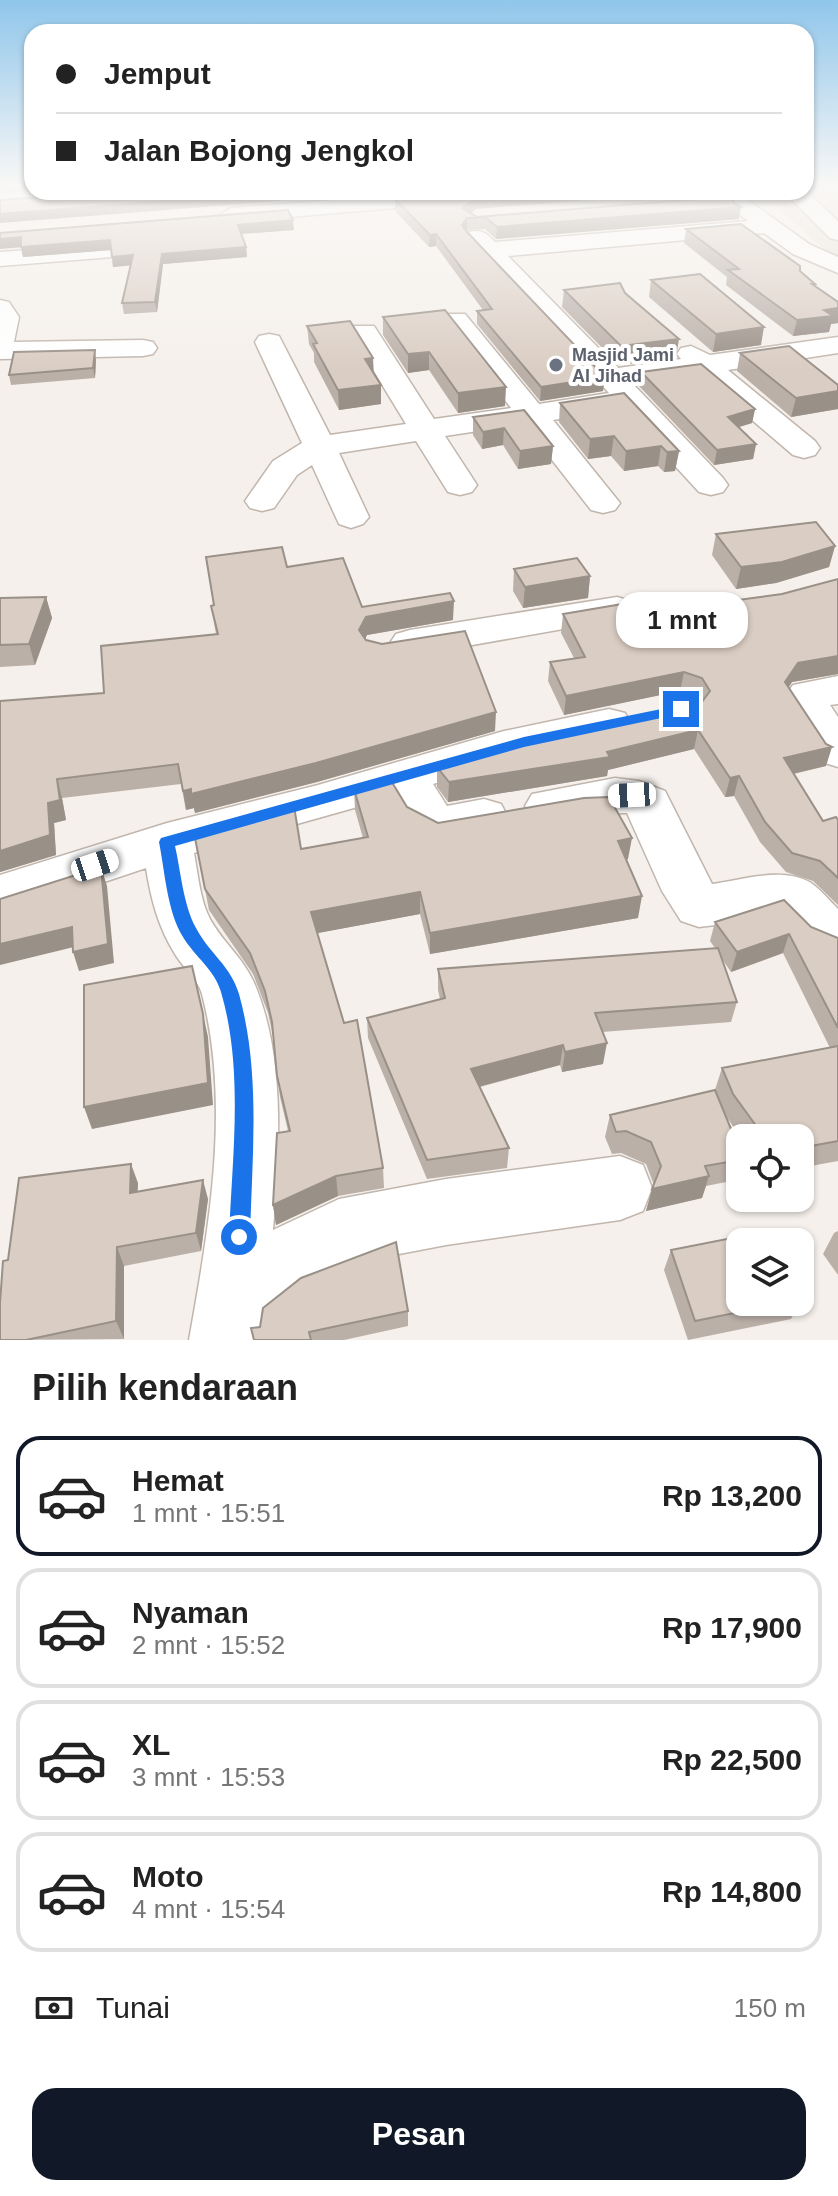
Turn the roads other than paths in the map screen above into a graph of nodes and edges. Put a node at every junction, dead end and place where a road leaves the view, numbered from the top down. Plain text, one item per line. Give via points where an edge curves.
1 (175, 247) edge
2 (486, 247) edge
3 (530, 247) edge
4 (800, 247) edge
5 (490, 250) junction
6 (0, 259) edge
7 (837, 266) edge
8 (812, 281) edge
9 (0, 308) edge
10 (456, 320) edge
11 (758, 325) edge
12 (364, 332) dead end
13 (669, 333) edge
14 (269, 342) dead end
15 (0, 344) edge
16 (838, 345) edge
17 (143, 348) dead end
18 (0, 351) edge
19 (792, 351) junction
20 (704, 365) junction
21 (826, 379) edge
22 (621, 389) junction
23 (532, 414) junction
24 (425, 430) junction
25 (320, 446) junction
26 (804, 448) dead end
27 (460, 485) dead end
28 (711, 485) dead end
29 (262, 501) dead end
30 (603, 503) dead end
31 (351, 517) dead end
32 (656, 604) edge
33 (382, 647) edge
34 (838, 690) edge
35 (650, 716) edge
36 (838, 751) edge
37 (404, 776) junction
38 (167, 842) junction
39 (0, 896) edge
40 (838, 936) edge
41 (620, 1188) dead end
42 (228, 1321) edge

1 - 6 street
2 - 5 street
3 - 5 street
4 - 7 street
5 - 22 street
7 - 8 street
9 - 15 street via 6,317
10 - 23 street
11 - 19 street
12 - 24 street
13 - 20 street
14 - 25 street
16 - 19 street
17 - 18 street
19 - 20 street
19 - 21 street
20 - 22 street
20 - 26 street
22 - 23 street
22 - 28 street
23 - 24 street
23 - 30 street
24 - 25 street
24 - 27 street
25 - 29 street via 285,468
25 - 31 street
32 - 33 street
34 - 36 street via 804,700
35 - 37 street via 524,742
37 - 38 street
37 - 40 street via 425,815 439,824 590,798 640,797 648,803 699,906 787,895
38 - 39 street
38 - 42 street via 189,933 222,972 239,1034 243,1153
41 - 42 street via 339,1232 293,1256

